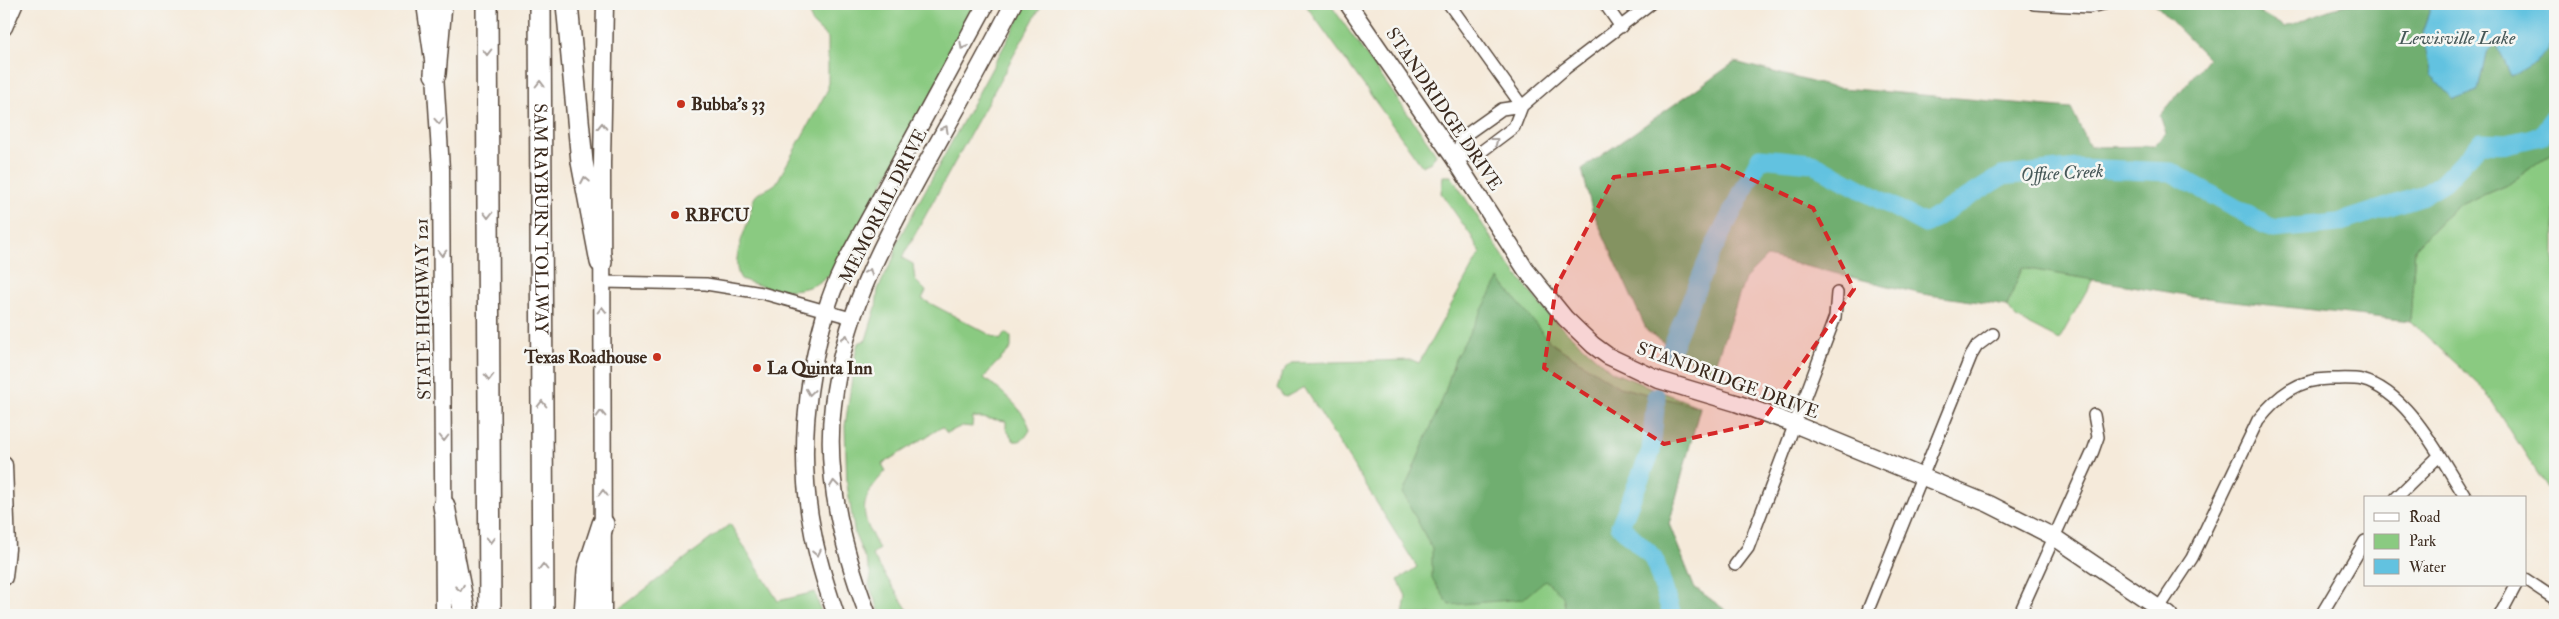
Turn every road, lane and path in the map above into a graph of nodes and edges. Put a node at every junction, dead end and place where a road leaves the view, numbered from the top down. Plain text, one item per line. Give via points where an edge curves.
1 (14, 4) edge
2 (425, 4) edge
3 (441, 4) edge
4 (487, 4) edge
5 (540, 4) edge
6 (567, 4) edge
7 (605, 4) edge
8 (986, 4) edge
9 (1013, 4) edge
10 (1348, 4) edge
11 (1449, 4) edge
12 (1605, 4) edge
13 (1650, 4) edge
14 (2034, 4) edge
15 (2104, 4) edge
16 (4, 27) edge
17 (1621, 27) junction
18 (434, 74) junction
19 (1522, 106) junction
20 (1454, 158) junction
21 (601, 272) junction
22 (1838, 293) dead end
23 (826, 310) junction
24 (851, 318) junction
25 (1993, 334) dead end
26 (2094, 415) dead end
27 (1794, 424) junction
28 (2439, 456) junction
29 (4, 465) edge
30 (1921, 475) junction
31 (2398, 496) edge
32 (2465, 496) edge
33 (444, 506) junction
34 (603, 524) junction
35 (2054, 537) junction
36 (2364, 543) edge
37 (1735, 566) dead end
38 (4, 576) edge
39 (2526, 580) edge
40 (2515, 586) edge
41 (2555, 599) edge
42 (2164, 612) edge
43 (444, 615) edge
44 (465, 615) edge
45 (490, 615) edge
46 (543, 615) edge
47 (585, 615) edge
48 (603, 615) edge
49 (836, 615) edge
50 (868, 615) edge
51 (1866, 615) edge
52 (2019, 615) edge
53 (2321, 615) edge
54 (2500, 615) edge

1 - 16 street
2 - 18 street, STATE HIGHWAY 121
3 - 18 highway
4 -> 45 highway
46 -> 5 highway, SAM RAYBURN TOLLWAY
21 -> 6 highway via 582,162
21 -> 7 street
8 -> 23 street, MEMORIAL DRIVE via 847,261
24 -> 9 street, MEMORIAL DRIVE via 872,264
10 - 20 street, STANDRIDGE DRIVE
11 - 19 street
12 - 17 street
13 - 17 street
14 - 15 street via 2089,7
17 - 19 street
18 -> 33 street, STATE HIGHWAY 121 via 441,169
19 - 20 street via 1502,109 1464,136
20 -> 19 street via 1478,154 1514,127
20 - 27 street, STANDRIDGE DRIVE via 1526,270 1565,318 1593,345 1659,380
21 - 23 street via 762,293
34 -> 21 street
22 - 27 street via 1835,317
23 - 24 street
23 -> 49 street, MEMORIAL DRIVE via 806,418 806,477 811,526
50 -> 24 street, MEMORIAL DRIVE via 838,517 832,445 832,406
25 - 30 street via 1976,346 1970,356
26 - 35 street via 2098,436
27 - 30 street, STANDRIDGE DRIVE
27 - 37 street via 1748,548
28 - 31 street
28 - 32 street
28 - 42 street via 2408,412 2394,397 2376,386 2361,380 2321,379 2295,386 2272,403 2258,420
29 - 38 street
30 - 35 street, STANDRIDGE DRIVE
30 - 51 street
33 - 43 street, STATE HIGHWAY 121
33 -> 44 highway
34 - 47 highway via 588,570
34 - 48 street
35 - 42 street, STANDRIDGE DRIVE
35 - 52 street
36 - 53 street
39 - 41 street
40 - 54 street

